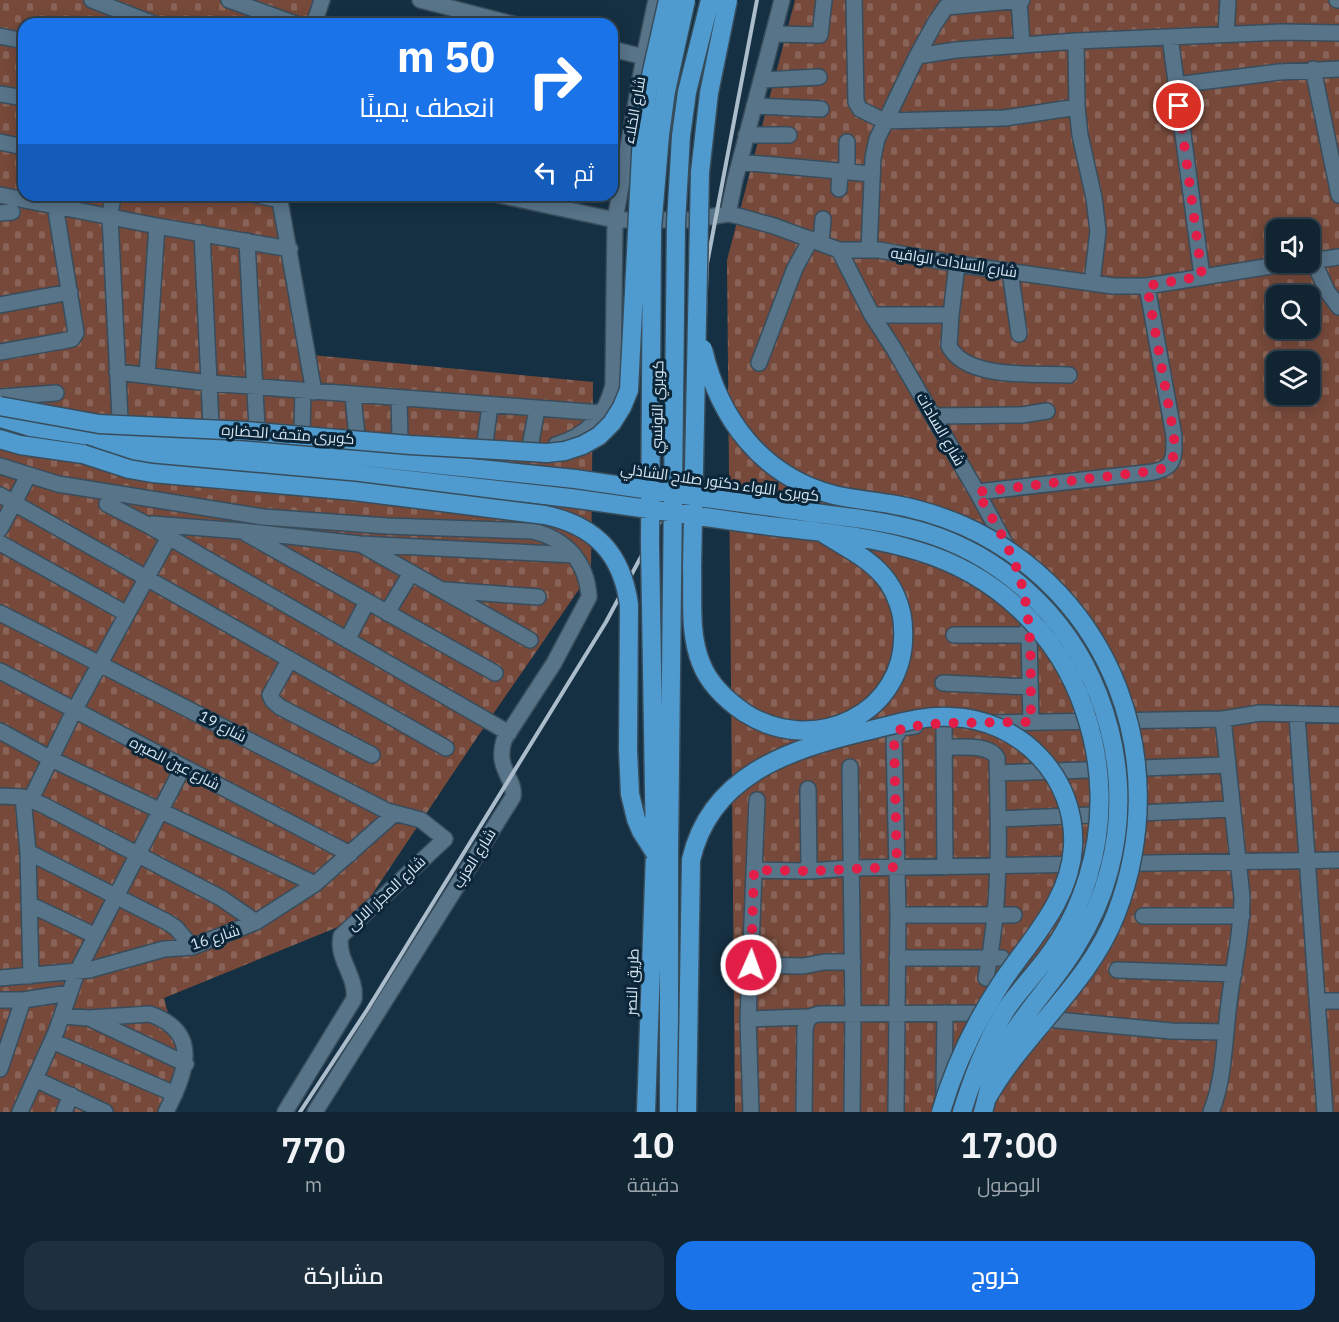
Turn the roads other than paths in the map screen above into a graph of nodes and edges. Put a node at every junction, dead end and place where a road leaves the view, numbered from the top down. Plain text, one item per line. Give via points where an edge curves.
1 (92, 0) edge
2 (229, 0) edge
3 (322, 0) edge
4 (420, 0) edge
5 (656, 0) edge
6 (668, 0) edge
7 (686, 0) edge
8 (710, 0) edge
9 (728, 0) edge
10 (782, 0) edge
11 (824, 0) edge
12 (854, 0) edge
13 (1013, 0) edge
14 (1228, 0) edge
15 (444, 3) edge
16 (138, 18) edge
17 (279, 18) edge
18 (316, 18) edge
19 (493, 18) edge
20 (1339, 33) edge
21 (773, 34) junction
22 (1226, 34) junction
23 (0, 36) edge
24 (1170, 37) junction
25 (18, 40) edge
26 (1076, 41) junction
27 (1022, 45) junction
28 (618, 50) edge
29 (917, 56) junction
30 (644, 57) junction
31 (1313, 69) junction
32 (1339, 69) edge
33 (819, 77) dead end
34 (761, 80) junction
35 (1176, 85) junction
36 (0, 94) edge
37 (18, 97) edge
38 (754, 106) junction
39 (1077, 107) junction
40 (821, 109) dead end
41 (884, 121) junction
42 (746, 135) junction
43 (789, 135) dead end
44 (0, 142) edge
45 (847, 142) dead end
46 (18, 146) edge
47 (740, 162) junction
48 (843, 171) junction
49 (872, 174) junction
50 (839, 189) dead end
51 (1339, 194) edge
52 (0, 195) edge
53 (18, 198) edge
54 (33, 201) edge
55 (112, 201) edge
56 (281, 201) edge
57 (527, 201) edge
58 (55, 205) junction
59 (728, 214) junction
60 (110, 217) junction
61 (823, 219) dead end
62 (615, 220) junction
63 (157, 226) junction
64 (202, 233) junction
65 (247, 241) junction
66 (816, 241) junction
67 (290, 249) junction
68 (839, 250) junction
69 (869, 250) junction
70 (1339, 257) edge
71 (1320, 259) edge
72 (957, 264) junction
73 (1266, 266) edge
74 (1010, 272) junction
75 (1318, 273) edge
76 (1202, 276) junction
77 (1092, 284) junction
78 (1147, 286) junction
79 (70, 292) junction
80 (0, 305) edge
81 (1339, 307) edge
82 (697, 315) junction
83 (872, 315) junction
84 (951, 315) junction
85 (1019, 334) dead end
86 (0, 352) edge
87 (759, 363) dead end
88 (117, 372) junction
89 (147, 375) junction
90 (1069, 375) dead end
91 (209, 383) junction
92 (254, 387) junction
93 (308, 392) junction
94 (56, 393) dead end
95 (353, 396) junction
96 (0, 398) edge
97 (399, 399) junction
98 (0, 406) edge
99 (490, 406) junction
100 (537, 409) junction
101 (1047, 411) dead end
102 (602, 413) junction
103 (933, 416) junction
104 (0, 418) edge
105 (120, 418) junction
106 (211, 425) junction
107 (257, 428) junction
108 (302, 432) junction
109 (357, 436) junction
110 (0, 439) edge
111 (400, 439) junction
112 (485, 444) junction
113 (530, 447) junction
114 (82, 454) junction
115 (0, 466) edge
116 (28, 476) junction
117 (575, 479) joint
118 (977, 492) junction
119 (7, 499) edge
120 (107, 504) dead end
121 (146, 524) junction
122 (0, 529) edge
123 (242, 531) junction
124 (823, 533) junction
125 (169, 537) junction
126 (0, 543) edge
127 (360, 544) junction
128 (574, 555) junction
129 (411, 573) junction
130 (147, 577) junction
131 (439, 589) junction
132 (538, 597) dead end
133 (367, 602) junction
134 (0, 613) edge
135 (387, 613) junction
136 (127, 614) junction
137 (954, 635) dead end
138 (1029, 635) junction
139 (530, 639) dead end
140 (347, 640) junction
141 (290, 659) junction
142 (101, 663) junction
143 (0, 671) edge
144 (495, 673) dead end
145 (943, 683) dead end
146 (1030, 687) junction
147 (74, 711) junction
148 (1297, 715) junction
149 (1339, 715) edge
150 (1223, 719) junction
151 (1031, 722) junction
152 (944, 723) junction
153 (0, 731) edge
154 (508, 733) junction
155 (944, 747) junction
156 (446, 748) dead end
157 (372, 755) dead end
158 (51, 759) junction
159 (1227, 765) junction
160 (183, 767) junction
161 (850, 767) dead end
162 (998, 773) junction
163 (808, 789) dead end
164 (0, 796) edge
165 (27, 798) junction
166 (757, 800) dead end
167 (161, 809) junction
168 (1232, 810) junction
169 (394, 814) junction
170 (999, 819) junction
171 (445, 838) joint
172 (28, 852) junction
173 (138, 854) junction
174 (350, 854) junction
175 (662, 854) junction
176 (1339, 860) edge
177 (1306, 861) junction
178 (1238, 862) junction
179 (1000, 866) junction
180 (897, 867) junction
181 (945, 867) junction
182 (851, 868) junction
183 (754, 870) junction
184 (809, 871) junction
185 (315, 884) junction
186 (116, 897) junction
187 (29, 904) junction
188 (898, 915) junction
189 (996, 915) junction
190 (1014, 915) dead end
191 (1143, 916) dead end
192 (1242, 916) junction
193 (256, 922) junction
194 (96, 936) junction
195 (192, 947) junction
196 (897, 958) junction
197 (996, 958) junction
198 (853, 962) junction
199 (751, 965) junction
200 (1117, 970) dead end
201 (76, 972) junction
202 (1234, 974) junction
203 (32, 976) junction
204 (0, 978) edge
205 (986, 978) dead end
206 (69, 993) junction
207 (0, 1000) edge
208 (23, 1000) junction
209 (1317, 1001) junction
210 (1339, 1001) edge
211 (896, 1012) junction
212 (854, 1013) junction
213 (945, 1013) junction
214 (62, 1016) junction
215 (808, 1017) junction
216 (89, 1018) junction
217 (748, 1019) junction
218 (1225, 1032) junction
219 (52, 1041) junction
220 (186, 1064) junction
221 (0, 1070) edge
222 (35, 1079) junction
223 (175, 1094) junction
224 (71, 1095) junction
225 (984, 1106) edge
226 (20, 1112) edge
227 (63, 1112) edge
228 (105, 1112) edge
229 (166, 1112) edge
230 (285, 1112) edge
231 (315, 1112) edge
232 (646, 1112) edge
233 (669, 1112) edge
234 (687, 1112) edge
235 (751, 1112) edge
236 (804, 1112) edge
237 (852, 1112) edge
238 (896, 1112) edge
239 (942, 1112) edge
240 (962, 1112) edge
241 (1211, 1112) edge
242 (1325, 1112) edge

1 - 16 street
2 - 17 street
3 - 18 street
4 - 15 street
5 - 30 street, شارع الخلاء
6 - 98 highway, bridge via 642,134 631,373 622,407 599,436 565,451 528,452 99,424
7 - 175 highway, كوبري التونسي, bridge via 666,91 652,229 650,544
8 - 175 highway, كوبري التونسي, bridge via 687,92 676,223
9 - 82 highway, bridge via 703,140
10 - 21 street
11 - 21 street via 820,35
12 - 41 street via 856,102 860,109
13 - 27 street
13 - 29 street via 946,7
14 - 22 street
15 - 19 street
20 - 22 street
21 - 34 street
22 - 24 street
23 - 25 street
24 - 26 street
24 - 35 street
26 - 27 street
26 - 39 street
27 - 29 street
28 - 30 street
29 - 41 street
30 - 62 street, شارع الخلاء
31 - 32 street
31 - 35 street
31 - 51 street
33 - 34 street
34 - 38 street
35 - 76 street
36 - 37 street
38 - 40 street
38 - 42 street
39 - 41 street via 1005,118
39 - 77 street via 1098,231
41 - 49 street
42 - 43 street
42 - 47 street
44 - 46 street
45 - 48 street
47 - 48 street
47 - 59 street
48 - 49 street
48 - 50 street
49 - 69 street
52 - 53 street
54 - 58 street
55 - 60 street
56 - 67 street
57 - 62 street, شارع السادات الواقيه
58 - 60 street
58 - 79 street
59 - 62 street, شارع السادات الواقيه via 690,220
59 - 66 street, شارع السادات الواقيه
60 - 63 street
60 - 88 street
61 - 66 street
62 - 102 street, شارع الخلاء via 613,385
63 - 64 street
63 - 89 street
64 - 65 street
64 - 91 street
65 - 67 street
65 - 92 street
66 - 68 street, شارع السادات الواقيه
66 - 87 street via 795,268
67 - 93 street
68 - 69 street, شارع السادات الواقيه
68 - 83 street, شارع السادات
69 - 72 street, شارع السادات الواقيه
70 - 71 street
72 - 74 street, شارع السادات الواقيه
72 - 84 street
73 - 76 street, شارع السادات الواقيه
74 - 77 street, شارع السادات الواقيه
74 - 85 street
75 - 81 street
76 - 78 street, شارع السادات الواقيه
77 - 78 street, شارع السادات الواقيه
78 - 118 street via 1174,436 1171,463 1166,469 1153,471
79 - 80 street
79 - 86 street via 76,328 72,339
82 - 124 highway, bridge via 692,568 697,651 707,675 723,696 774,727 819,731 841,725 878,700 900,661 903,617 889,583 867,560
82 - 225 highway, bridge via 712,383 729,416 756,451 813,488 931,514 1002,546 1039,573 1071,606 1095,641 1121,696 1133,737 1138,802 1135,845 1123,894 1095,957 1011,1061
83 - 84 street
83 - 103 street, شارع السادات
84 - 90 street via 949,346 972,367
88 - 89 street
88 - 105 street
89 - 91 street
91 - 92 street
91 - 106 street
92 - 93 street
92 - 107 street
93 - 95 street
93 - 108 street
94 - 96 street
95 - 97 street
95 - 109 street
96 - 105 street via 48,410
97 - 99 street
97 - 111 street
99 - 100 street
99 - 112 street
100 - 102 street
100 - 113 street
101 - 103 street
102 - 113 street via 577,437 554,446
103 - 118 street, شارع السادات
104 - 117 highway, كوبرى متحف الحضاره via 31,428 104,438 356,456
105 - 106 street
106 - 107 street
107 - 108 street
108 - 109 street
109 - 111 street
110 - 114 highway
111 - 112 street
112 - 113 street
114 - 124 highway, bridge via 354,474 570,498
114 - 175 highway, bridge via 152,473 354,491 544,515 563,519 597,538 610,552 627,586 630,794 638,825
115 - 116 street
116 - 119 street
116 - 128 street via 263,517 533,531 553,537
117 - 225 highway, كوبرى اللواء دكتور صلاح الشاذلي, bridge via 917,530 969,551 1014,580 1068,636 1094,682 1110,728 1118,777 1115,847 1102,896 1075,949 1001,1053
118 - 138 street, شارع السادات via 1013,558
119 - 122 street
119 - 130 street
120 - 121 street
121 - 123 street
121 - 125 street
123 - 127 street
123 - 133 street
124 - 240 highway, bridge via 930,554 1003,594 1029,618 1059,656 1082,700 1093,738 1099,777 1099,818 1093,860 1082,895 1057,944 1007,1008 987,1045
125 - 130 street
125 - 140 street
126 - 136 street
127 - 128 street
127 - 129 street
128 - 154 street, شارع العزب via 586,577 589,597 554,663
129 - 131 street
129 - 135 street
130 - 136 street
130 - 141 street
131 - 132 street
131 - 139 street
133 - 135 street
133 - 140 street
134 - 142 street, شارع 19
135 - 144 street
136 - 142 street
137 - 138 street
138 - 146 street, شارع السادات
140 - 154 street
141 - 156 street
141 - 157 street via 272,689 273,701
142 - 147 street
142 - 169 street, شارع 19
143 - 147 street, شارع عين الصيره
145 - 146 street
146 - 151 street, شارع السادات
147 - 158 street
147 - 160 street, شارع عين الصيره
148 - 149 street
148 - 150 street via 1260,713
148 - 177 street
150 - 151 street
150 - 159 street
151 - 152 street
152 - 155 street
152 - 180 street via 905,727 895,735
153 - 158 street
154 - 231 street, شارع العزب via 501,756 513,797
155 - 162 street via 991,750 998,758
155 - 181 street
158 - 165 street
158 - 167 street
159 - 162 street
159 - 168 street
160 - 167 street
160 - 174 street, شارع عين الصيره
161 - 182 street
162 - 170 street
163 - 184 street
164 - 165 street
165 - 172 street
165 - 173 street
166 - 183 street
167 - 173 street
167 - 185 street
168 - 170 street
168 - 178 street
169 - 171 street, شارع 19 via 421,820
169 - 174 street, شارع 16
170 - 179 street
171 - 230 street, شارع المجزر الالى via 341,936 339,944 354,982 354,999
172 - 186 street
172 - 187 street
173 - 186 street
173 - 193 street via 221,898
174 - 185 street, شارع 16
175 - 232 highway, طريق النصر
175 - 233 highway
176 - 177 street
177 - 178 street
177 - 209 street
178 - 179 street
178 - 192 street
179 - 181 street
179 - 189 street
180 - 181 street
180 - 182 street
180 - 188 street
182 - 184 street
182 - 198 street
183 - 184 street
183 - 199 street
185 - 193 street, شارع 16
186 - 194 street
186 - 195 street via 176,928
187 - 194 street
187 - 203 street
188 - 189 street
188 - 196 street
189 - 190 street
189 - 197 street
191 - 192 street
192 - 202 street
193 - 195 street, شارع 16
194 - 201 street
195 - 201 street, شارع 16 via 164,949
196 - 197 street
196 - 211 street
197 - 205 street
198 - 199 street
198 - 212 street
199 - 217 street
200 - 202 street
201 - 203 street, شارع 16
201 - 206 street
202 - 218 street
203 - 204 street, شارع 16
206 - 208 street
206 - 214 street
207 - 208 street
208 - 221 street
209 - 210 street
209 - 242 street
211 - 212 street
211 - 213 street
211 - 238 street
212 - 215 street
212 - 237 street
213 - 218 street via 992,1013 1171,1031
213 - 239 street
214 - 216 street
214 - 219 street
215 - 217 street
215 - 236 street
216 - 220 street
216 - 220 street via 138,1014 157,1017 180,1035
217 - 235 street
218 - 241 street via 1222,1074
219 - 222 street
219 - 223 street
220 - 223 street
222 - 224 street
222 - 226 street
223 - 229 street
224 - 227 street
224 - 228 street
234 - 239 highway, bridge via 691,860 710,814 742,779 772,760 888,725 950,717 994,725 1019,738 1041,758 1065,795 1073,847 1056,903 989,1002 955,1068

